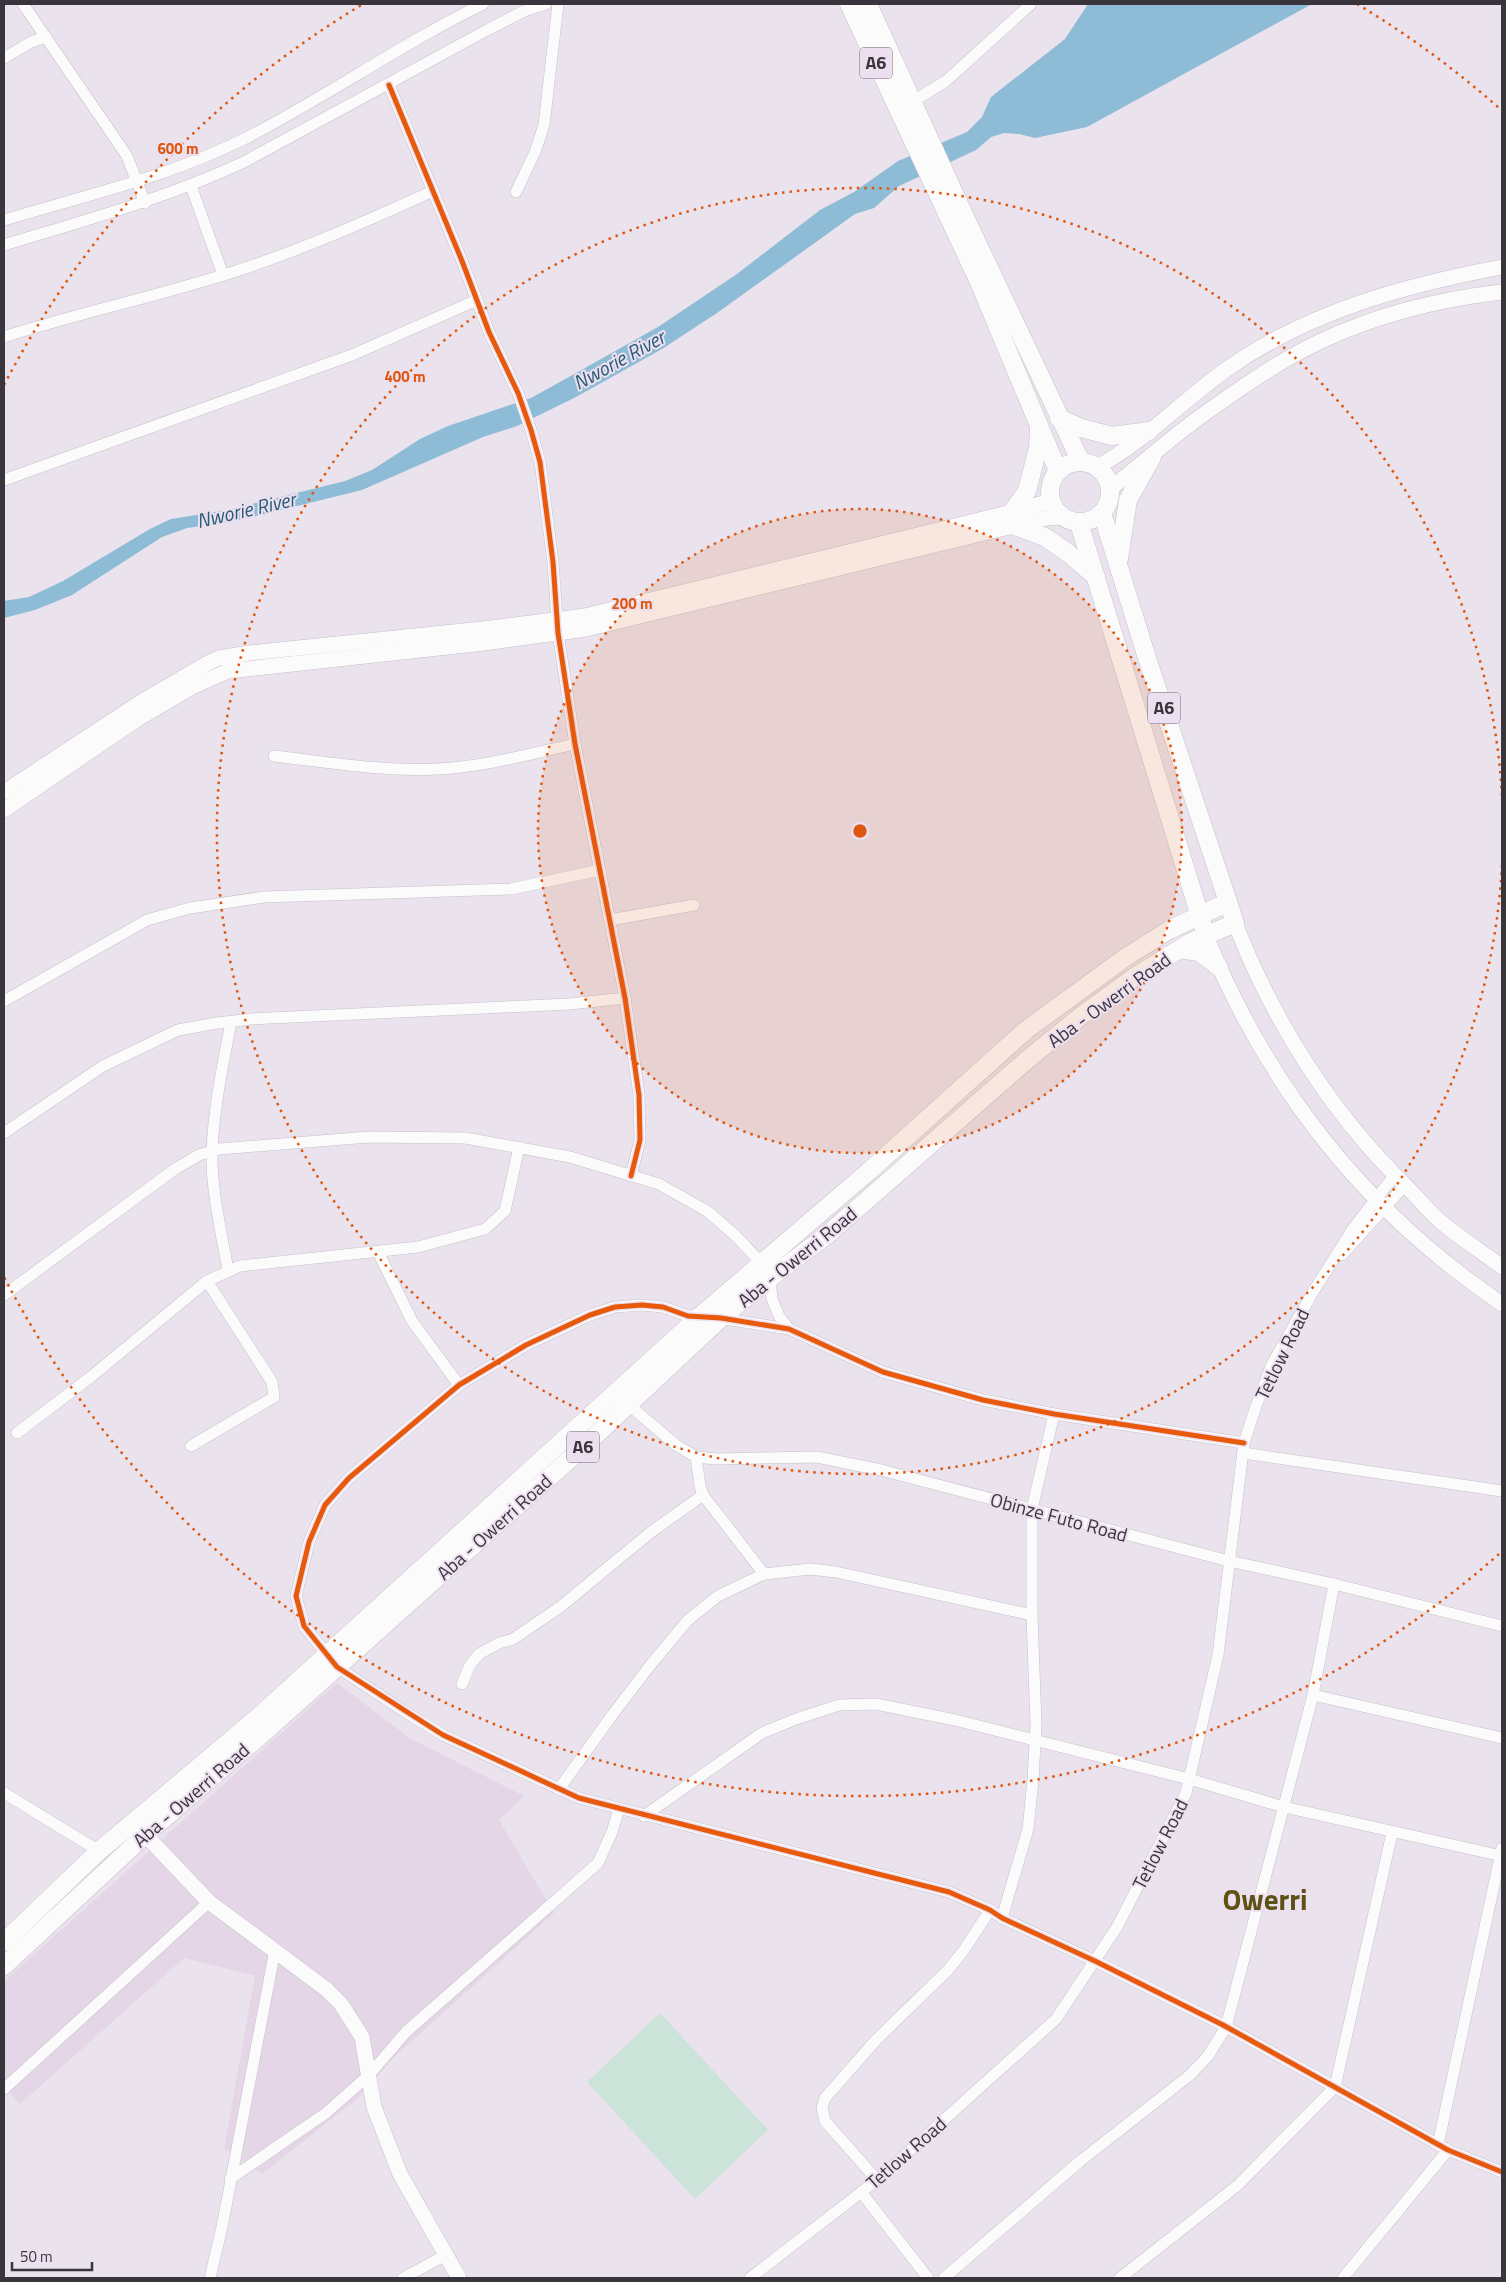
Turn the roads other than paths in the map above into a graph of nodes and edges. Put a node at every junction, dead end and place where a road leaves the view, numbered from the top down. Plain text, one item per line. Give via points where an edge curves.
1 (23, 4) edge
2 (483, 4) edge
3 (546, 4) edge
4 (558, 4) edge
5 (848, 4) edge
6 (868, 4) edge
7 (1031, 4) edge
8 (46, 37) junction
9 (4, 58) edge
10 (389, 85) junction
11 (911, 113) junction
12 (138, 182) junction
13 (191, 186) junction
14 (433, 191) junction
15 (516, 192) dead end
16 (144, 203) junction
17 (958, 219) junction
18 (4, 220) edge
19 (4, 245) edge
20 (1502, 266) edge
21 (222, 276) junction
22 (1502, 292) edge
23 (477, 300) junction
24 (4, 337) edge
25 (1059, 418) junction
26 (1039, 426) junction
27 (1150, 431) junction
28 (1152, 457) junction
29 (1089, 464) junction
30 (1058, 471) junction
31 (4, 480) edge
32 (1110, 489) junction
33 (1050, 495) junction
34 (1102, 513) junction
35 (1013, 519) junction
36 (1071, 520) junction
37 (1118, 562) junction
38 (1096, 577) junction
39 (558, 627) junction
40 (1148, 661) junction
41 (1123, 669) junction
42 (576, 744) junction
43 (274, 756) dead end
44 (4, 792) edge
45 (4, 810) edge
46 (600, 870) junction
47 (1190, 886) junction
48 (1228, 902) junction
49 (694, 905) dead end
50 (1199, 916) junction
51 (610, 920) junction
52 (1235, 923) junction
53 (1169, 930) junction
54 (1206, 936) junction
55 (1180, 949) junction
56 (1219, 967) junction
57 (625, 998) junction
58 (4, 1001) edge
59 (231, 1022) junction
60 (4, 1133) edge
61 (518, 1147) junction
62 (212, 1151) junction
63 (631, 1176) junction
64 (1400, 1181) junction
65 (1379, 1204) junction
66 (378, 1252) junction
67 (1502, 1267) edge
68 (228, 1270) junction
69 (766, 1271) junction
70 (207, 1280) junction
71 (4, 1295) edge
72 (1502, 1304) edge
73 (700, 1316) junction
74 (721, 1318) junction
75 (789, 1329) junction
76 (459, 1385) junction
77 (629, 1405) junction
78 (1054, 1414) junction
79 (17, 1433) dead end
80 (190, 1446) dead end
81 (1244, 1448) junction
82 (696, 1457) junction
83 (1502, 1492) edge
84 (704, 1495) junction
85 (1032, 1509) junction
86 (1230, 1561) junction
87 (764, 1574) junction
88 (1334, 1584) junction
89 (1032, 1615) junction
90 (1502, 1626) edge
91 (332, 1661) junction
92 (462, 1684) dead end
93 (1313, 1695) junction
94 (1502, 1738) edge
95 (1035, 1741) junction
96 (1189, 1779) junction
97 (559, 1789) junction
98 (4, 1793) edge
99 (1284, 1807) junction
100 (619, 1809) junction
101 (644, 1816) junction
102 (133, 1821) junction
103 (1392, 1833) junction
104 (145, 1835) junction
105 (99, 1851) junction
106 (1502, 1853) edge
107 (209, 1902) junction
108 (990, 1910) junction
109 (1002, 1918) junction
110 (4, 1942) edge
111 (275, 1950) junction
112 (1095, 1961) junction
113 (4, 1966) edge
114 (1226, 2026) junction
115 (369, 2075) junction
116 (1335, 2087) junction
117 (4, 2089) edge
118 (1443, 2148) junction
119 (1502, 2172) edge
120 (230, 2179) junction
121 (877, 2180) junction
122 (861, 2192) junction
123 (446, 2255) junction
124 (210, 2278) edge
125 (404, 2278) edge
126 (459, 2278) edge
127 (750, 2278) edge
128 (928, 2278) edge
129 (944, 2278) edge
130 (1120, 2278) edge
131 (1343, 2278) edge

1 - 8 street
2 - 12 street via 250,136 199,160
3 - 10 street via 489,29
4 - 15 street via 544,125
5 - 11 highway, A6
6 - 11 highway, A6
7 - 11 street
8 - 9 street
8 - 12 street via 127,156
10 - 13 street via 244,162
10 - 14 street
11 - 17 highway, A6
12 - 16 street
12 - 18 street
13 - 16 street
13 - 21 street
14 - 21 street via 354,227
14 - 23 street
16 - 19 street
17 - 25 highway, A6
17 - 26 highway, A6 via 979,282
20 - 27 main road via 1387,294 1316,320 1254,351
21 - 24 street
22 - 28 main road via 1404,311 1319,342 1234,393
23 - 31 street via 352,355
23 - 39 street via 518,393 540,462
25 - 27 highway via 1112,436
25 - 29 highway, A6
26 - 30 highway, A6
26 - 35 highway via 1038,448 1027,491
27 - 29 main road
28 - 32 main road
28 - 37 highway via 1128,500
29 - 30 highway via 1072,462
29 - 32 highway, A6 via 1104,473
30 - 33 highway via 1053,478
32 - 34 highway via 1110,498
33 - 35 main road via 1047,502
33 - 36 highway, A6 via 1052,504
34 - 36 highway via 1088,522
34 - 37 highway, A6
35 - 36 main road
35 - 38 highway via 1068,553
35 - 39 main road via 660,612
36 - 38 highway, A6
37 - 40 highway, A6
38 - 41 highway, A6
39 - 42 street
39 - 44 main road via 219,658 141,702
39 - 45 main road via 228,671 192,687 139,718
40 - 41 highway
40 - 48 highway, A6
41 - 47 highway, A6
42 - 43 street via 469,766 437,769 390,768
42 - 46 street
46 - 51 street
46 - 58 street via 510,889 264,897 190,908 147,920
47 - 50 highway, A6
47 - 53 highway, A6 via 1189,904
48 - 50 highway, Aba - Owerri Road / A6
48 - 52 highway, A6
49 - 51 street
50 - 53 highway, Aba - Owerri Road / A6
50 - 54 highway, A6
51 - 57 street
52 - 54 highway, Aba - Owerri Road / A6
52 - 64 main road via 1262,987 1293,1042 1355,1132
53 - 69 highway, Aba - Owerri Road / A6 via 1126,957 1026,1030
54 - 55 highway, Aba - Owerri Road / A6
54 - 56 main road
55 - 56 highway via 1199,952
55 - 69 highway, Aba - Owerri Road / A6 via 1081,1016 827,1235
56 - 65 main road via 1260,1045 1296,1101 1319,1135
57 - 59 street via 569,1004
57 - 63 street via 641,1118 640,1140
59 - 60 street via 178,1030 103,1066
59 - 62 street via 220,1078
61 - 62 street via 465,1138 369,1137
61 - 63 street via 570,1157
61 - 66 street via 505,1211 485,1229 418,1247
62 - 68 street via 217,1211
62 - 71 street via 176,1169
63 - 69 street via 659,1184 707,1211 736,1236
64 - 65 street, Tetlow Road
64 - 67 main road via 1440,1221
65 - 72 main road via 1441,1259
65 - 81 street, Tetlow Road via 1352,1230 1272,1364
66 - 68 street via 240,1266
66 - 76 street via 412,1322
68 - 70 street
69 - 73 highway, Aba - Owerri Road / A6
69 - 74 highway, Aba - Owerri Road / A6
69 - 75 street via 772,1299
70 - 79 street via 92,1376
70 - 80 street via 272,1382 274,1397
73 - 74 street
73 - 76 street via 688,1316 663,1307 615,1307 526,1345
73 - 91 highway, Aba - Owerri Road / A6
74 - 75 street
74 - 77 highway, Aba - Owerri Road / A6
75 - 78 street via 884,1372 983,1400
76 - 91 street via 350,1478 325,1505 309,1542 296,1596 304,1626
77 - 82 street, Obinze Futo Road via 676,1445
77 - 91 highway, Aba - Owerri Road / A6
78 - 81 street
78 - 85 street
81 - 83 street
81 - 86 street, Tetlow Road
82 - 84 street
82 - 85 street, Obinze Futo Road via 817,1457
84 - 87 street
84 - 92 street via 651,1532 560,1607 513,1639 479,1654
85 - 86 street, Obinze Futo Road
85 - 89 street
86 - 88 street, Obinze Futo Road
86 - 96 street, Tetlow Road via 1218,1655
87 - 89 street via 810,1569 836,1572
87 - 97 street via 718,1596 688,1620 613,1714
88 - 90 street, Obinze Futo Road
88 - 93 street
89 - 95 street
91 - 97 street via 443,1735
91 - 102 highway, Aba - Owerri Road / A6 via 257,1718
91 - 104 highway, Aba - Owerri Road / A6 via 268,1729
93 - 94 street
93 - 99 street
95 - 96 street
95 - 101 street via 876,1704 839,1705 762,1734
95 - 109 street via 1028,1829
96 - 99 street
96 - 112 street, Tetlow Road via 1186,1793 1122,1919
97 - 100 street
98 - 105 street
99 - 103 street
99 - 114 street
100 - 101 street
100 - 115 street via 598,1862 406,2032
101 - 108 street via 949,1892
102 - 104 main road
102 - 105 highway, Aba - Owerri Road / A6
103 - 106 street
103 - 116 street
104 - 107 main road
104 - 113 highway, Aba - Owerri Road / A6
105 - 110 highway, Aba - Owerri Road / A6
106 - 118 street
107 - 111 main road
107 - 117 street
108 - 109 street
108 - 121 street via 952,1965 876,2040 824,2098 825,2121
109 - 112 street
111 - 115 main road via 341,2004 362,2037
111 - 120 street
112 - 114 street
112 - 121 street, Tetlow Road via 1056,2019
114 - 116 street
114 - 129 street via 1208,2056 1190,2075 1080,2162
115 - 120 street via 326,2113
115 - 123 main road via 374,2107 400,2174
116 - 118 street
116 - 130 street via 1238,2185
118 - 119 street
118 - 131 street
120 - 124 street
121 - 122 street, Tetlow Road
122 - 127 street, Tetlow Road
122 - 128 street
123 - 125 street
123 - 126 main road

